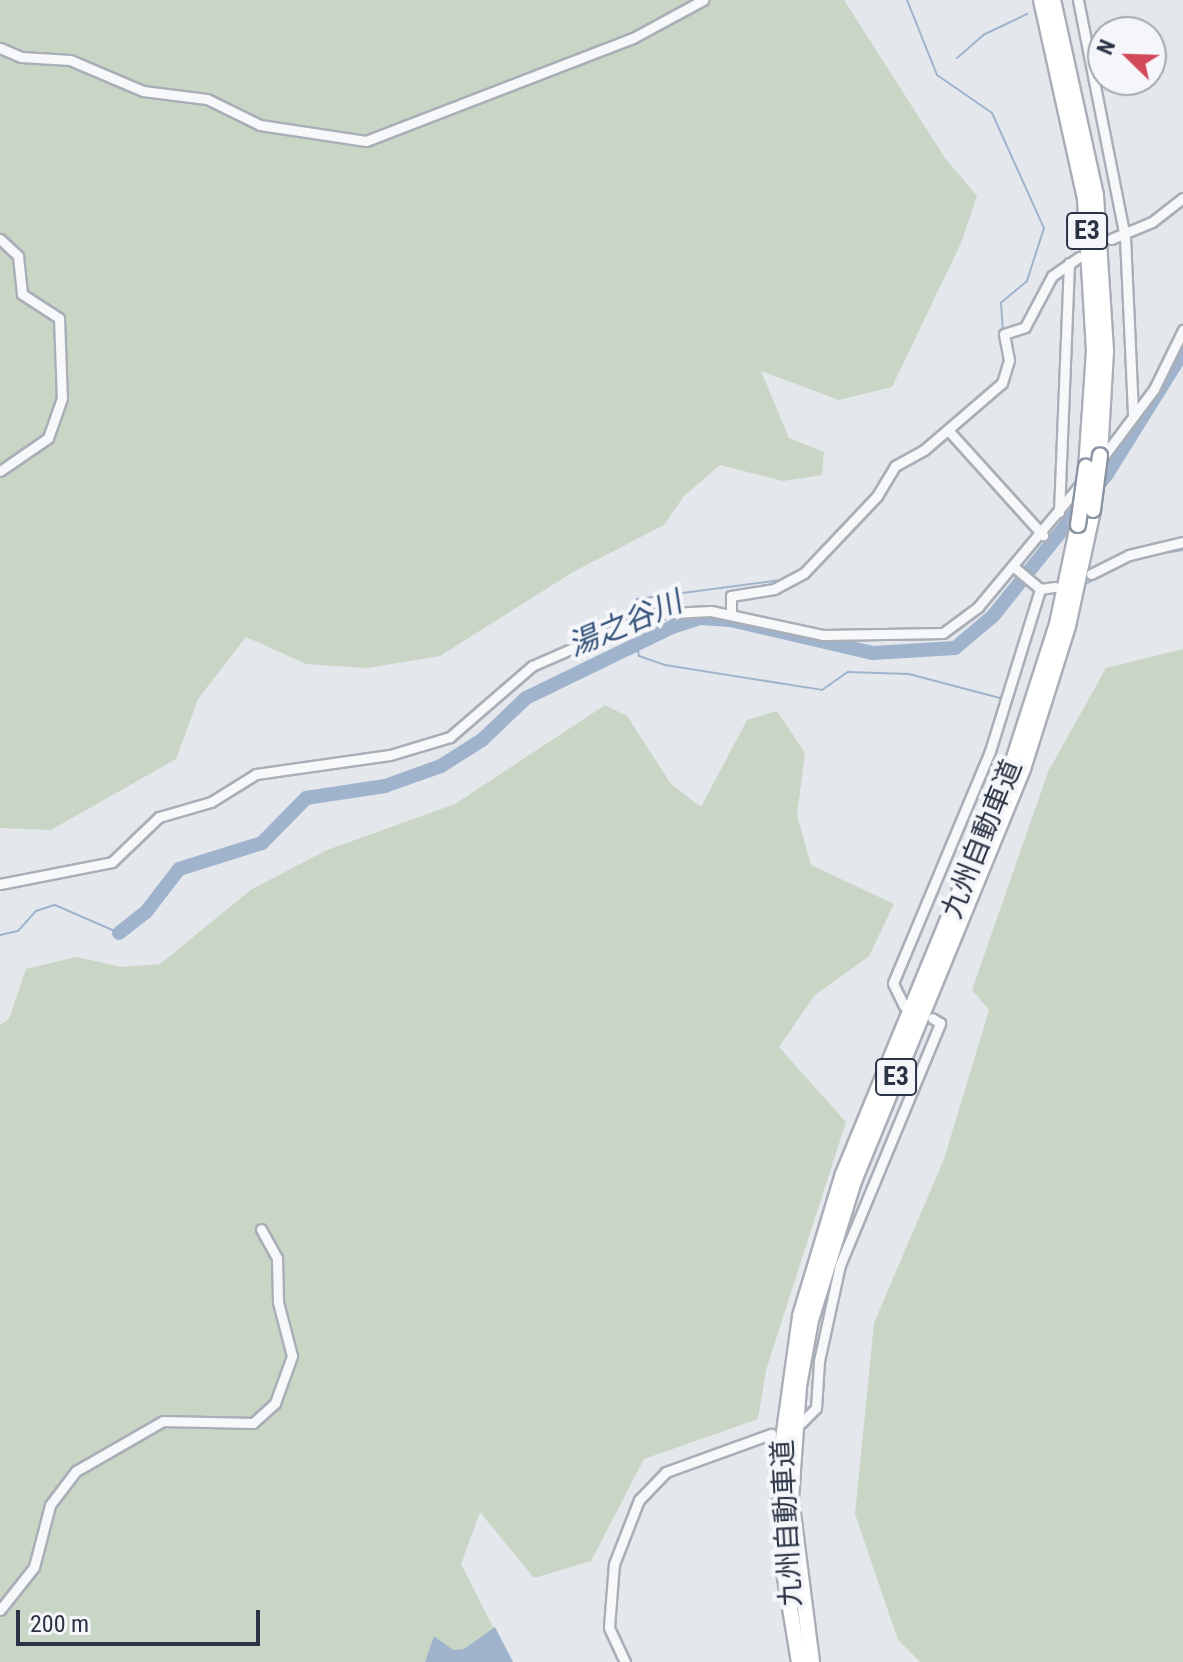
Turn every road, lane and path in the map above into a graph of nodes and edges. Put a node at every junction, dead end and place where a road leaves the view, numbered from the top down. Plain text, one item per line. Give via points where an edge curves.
1 (703, 0) edge
2 (1041, 0) edge
3 (1053, 0) edge
4 (1078, 0) edge
5 (0, 48) edge
6 (1183, 198) edge
7 (1125, 237) junction
8 (0, 239) edge
9 (1111, 239) dead end
10 (1183, 330) edge
11 (1133, 416) junction
12 (948, 430) junction
13 (0, 471) edge
14 (1059, 512) junction
15 (1043, 535) junction
16 (1183, 541) edge
17 (1016, 568) junction
18 (1091, 574) dead end
19 (1036, 586) junction
20 (1055, 587) dead end
21 (731, 615) junction
22 (0, 884) edge
23 (904, 1006) dead end
24 (932, 1018) dead end
25 (261, 1229) dead end
26 (801, 1423) dead end
27 (771, 1434) dead end
28 (0, 1610) edge
29 (625, 1662) edge
30 (799, 1662) edge
31 (812, 1662) edge

1 - 5 street via 633,38 366,141 260,125 207,99 143,91 70,60 21,57
2 - 30 highway, 九州自動車道 / E3, bridge via 1085,199 1094,351 1078,525 1057,624 1012,764 843,1174 800,1316 779,1468 784,1571
3 - 31 highway, 九州自動車道 / E3, bridge via 1096,196 1106,351 1093,510 1065,639 1023,769 863,1159 811,1320 799,1386 791,1498
4 - 7 street
6 - 7 street
7 - 9 street
7 - 11 street
8 - 13 street via 18,256 22,294 59,318 62,398 48,438
10 - 11 street
11 - 14 street
12 - 14 street via 1002,383 1009,360 1004,334 1025,327 1037,297 1074,260
12 - 15 street
12 - 21 street via 895,466 877,496 804,573 774,589 731,596
14 - 15 street
15 - 17 street
16 - 18 street via 1129,555
17 - 19 street
17 - 21 street via 943,633 823,635
19 - 20 street
19 - 23 street via 990,751 893,983
21 - 22 street via 683,610 638,618 532,666 450,737 390,755 256,774 211,802 159,817 112,862
24 - 26 street via 940,1023 840,1265 819,1361 816,1408
25 - 28 street via 277,1258 278,1302 292,1356 275,1403 253,1423 163,1421 76,1471 50,1505 34,1567
27 - 29 street via 666,1472 639,1500 614,1564 609,1627

